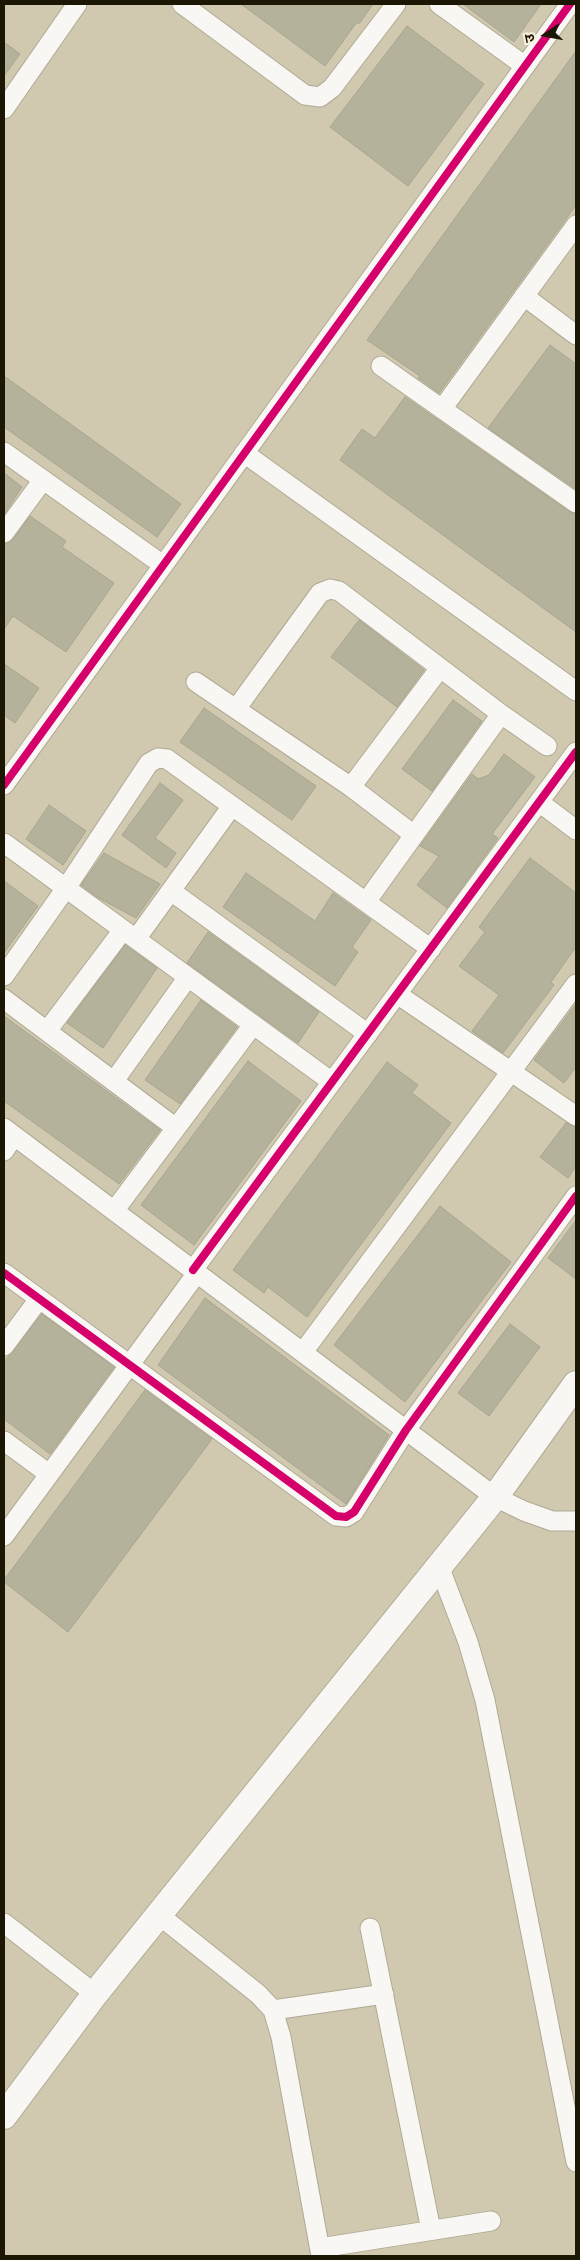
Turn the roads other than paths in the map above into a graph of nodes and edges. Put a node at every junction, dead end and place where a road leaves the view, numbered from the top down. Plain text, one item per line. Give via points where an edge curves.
1 (76, 4) edge
2 (182, 4) edge
3 (396, 4) edge
4 (439, 4) edge
5 (570, 4) edge
6 (525, 66) junction
7 (4, 109) edge
8 (576, 225) edge
9 (524, 296) junction
10 (576, 335) edge
11 (381, 366) dead end
12 (442, 409) junction
13 (4, 452) edge
14 (244, 453) junction
15 (43, 480) junction
16 (576, 503) edge
17 (4, 533) edge
18 (163, 565) junction
19 (440, 668) junction
20 (196, 682) dead end
21 (576, 691) edge
22 (236, 709) junction
23 (501, 714) junction
24 (548, 746) dead end
25 (576, 752) edge
26 (4, 785) edge
27 (350, 788) junction
28 (539, 802) junction
29 (232, 806) junction
30 (576, 830) edge
31 (414, 835) junction
32 (4, 843) edge
33 (66, 888) junction
34 (171, 891) junction
35 (366, 902) junction
36 (129, 934) junction
37 (431, 948) junction
38 (4, 976) edge
39 (188, 977) junction
40 (576, 984) edge
41 (397, 994) junction
42 (4, 998) edge
43 (253, 1025) junction
44 (47, 1031) junction
45 (368, 1034) junction
46 (511, 1072) junction
47 (114, 1081) junction
48 (332, 1082) junction
49 (576, 1116) edge
50 (176, 1128) junction
51 (7, 1138) edge
52 (576, 1196) edge
53 (114, 1211) junction
54 (195, 1272) junction
55 (4, 1273) edge
56 (39, 1299) junction
57 (4, 1346) edge
58 (303, 1352) junction
59 (130, 1364) junction
60 (576, 1384) edge
61 (406, 1430) junction
62 (4, 1441) edge
63 (49, 1474) junction
64 (495, 1497) junction
65 (576, 1521) edge
66 (6, 1530) edge
67 (439, 1566) junction
68 (159, 1915) junction
69 (4, 1923) edge
70 (370, 1928) dead end
71 (95, 1994) junction
72 (384, 1994) junction
73 (272, 2010) junction
74 (4, 2116) edge
75 (576, 2162) edge
76 (491, 2221) dead end
77 (431, 2230) junction
78 (320, 2252) edge

1 - 7 street
2 - 3 street via 305,95 320,97 332,88
4 - 6 street
5 - 6 street
6 - 14 street
8 - 9 street
9 - 10 street
9 - 12 street
11 - 12 street
12 - 16 street
13 - 15 street
14 - 18 street
14 - 21 street
15 - 17 street
15 - 18 street
18 - 26 street
19 - 22 street via 339,591 330,589 320,594
19 - 23 street
19 - 27 street
20 - 22 street
22 - 27 street
23 - 24 street
23 - 31 street
25 - 28 street
27 - 31 street
28 - 30 street
28 - 37 street
29 - 33 street via 167,759 158,758 149,763
29 - 34 street
29 - 35 street
31 - 35 street
32 - 33 street
33 - 36 street
33 - 38 street
34 - 36 street
34 - 45 street
35 - 37 street
36 - 39 street
36 - 44 street
37 - 41 street
39 - 43 street
39 - 47 street
40 - 46 street
41 - 45 street
41 - 46 street
42 - 44 street
43 - 48 street
43 - 50 street
44 - 47 street
45 - 48 street
46 - 49 street
46 - 58 street
47 - 50 street
48 - 54 street
50 - 53 street
51 - 53 street
52 - 61 street
53 - 54 street
54 - 58 street
54 - 59 street
55 - 56 street
56 - 57 street
56 - 59 street
58 - 61 street
59 - 61 street via 336,1516 346,1517 354,1512
59 - 63 street
60 - 64 main road
61 - 64 street
62 - 63 street
63 - 66 street
64 - 65 street via 552,1521
64 - 67 main road
67 - 68 main road
67 - 75 street via 468,1642 485,1700
68 - 71 main road
68 - 73 street via 258,1994
69 - 71 street
70 - 72 street
71 - 74 main road
72 - 73 street
72 - 77 street
73 - 78 street via 281,2037
76 - 77 street
77 - 78 street

